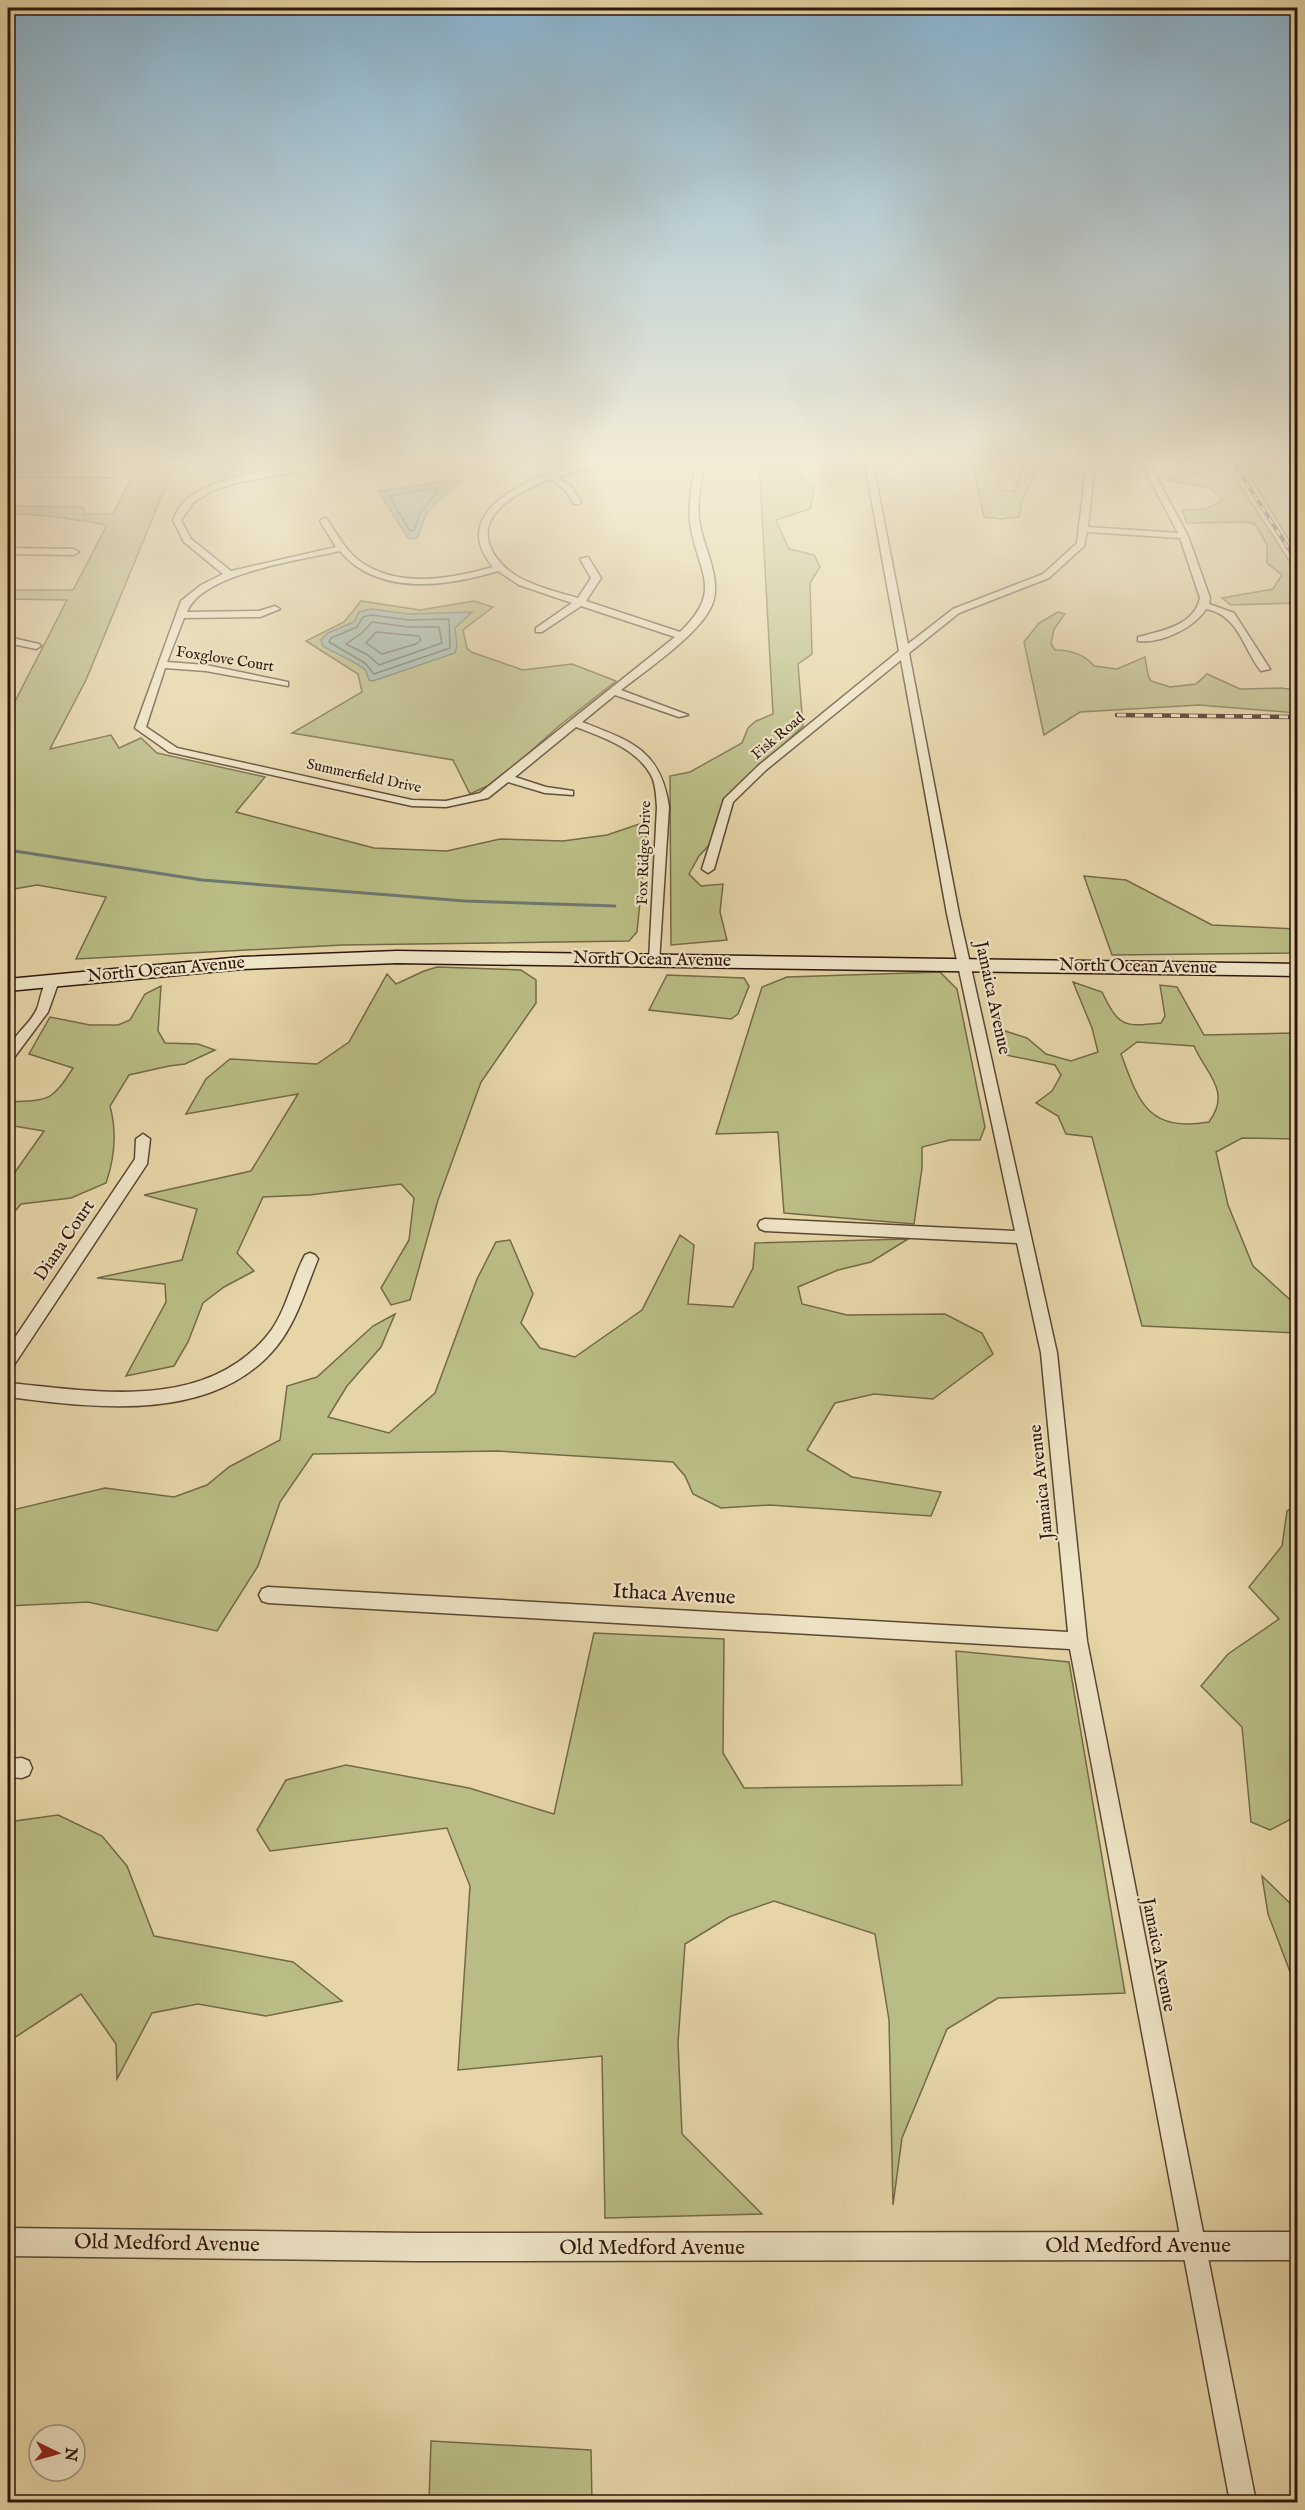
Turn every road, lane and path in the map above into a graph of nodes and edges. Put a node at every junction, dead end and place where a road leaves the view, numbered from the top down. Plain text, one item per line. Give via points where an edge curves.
1 (225, 576) edge
2 (395, 576) edge
3 (470, 576) edge
4 (511, 576) edge
5 (595, 576) edge
6 (707, 576) edge
7 (890, 576) edge
8 (1046, 576) edge
9 (1198, 576) edge
10 (577, 602) junction
11 (275, 609) dead end
12 (1202, 610) junction
13 (181, 615) junction
14 (539, 630) dead end
15 (682, 636) junction
16 (1142, 639) dead end
17 (8, 640) edge
18 (36, 646) dead end
19 (904, 651) junction
20 (161, 665) junction
21 (1265, 669) dead end
22 (284, 684) dead end
23 (613, 691) junction
24 (683, 715) dead end
25 (574, 723) junction
26 (508, 778) junction
27 (569, 793) dead end
28 (708, 869) dead end
29 (655, 960) junction
30 (965, 964) junction
31 (1298, 970) edge
32 (53, 981) junction
33 (8, 985) edge
34 (8, 1056) edge
35 (143, 1139) dead end
36 (765, 1225) dead end
37 (1023, 1237) junction
38 (310, 1259) dead end
39 (8, 1360) edge
40 (8, 1390) edge
41 (268, 1595) dead end
42 (1078, 1641) junction
43 (8, 2242) edge
44 (1194, 2245) junction
45 (1298, 2246) edge
46 (1244, 2502) edge

1 - 13 street, Summerfield Drive via 186,601
2 - 3 street via 407,580 456,580
4 - 10 street
5 - 10 street via 590,590
6 - 15 street, Summerfield Drive via 711,597 700,618
7 - 19 street, Jamaica Avenue
8 - 19 street, Fisk Road via 956,611
9 - 12 street via 1205,598
10 - 14 street
10 - 15 street
11 - 13 street via 260,614
12 - 16 street via 1163,636
12 - 21 street via 1224,610 1232,616 1256,661
13 - 20 street, Summerfield Drive
15 - 23 street, Summerfield Drive
17 - 18 street
19 - 28 street, Fisk Road via 762,768 728,801
19 - 30 street, Jamaica Avenue
20 - 22 street, Foxglove Court via 206,668
20 - 26 street, Summerfield Drive via 140,728 173,750 412,803 446,804 484,796
23 - 24 street
23 - 25 street, Summerfield Drive
25 - 26 street, Summerfield Drive
25 - 29 street, Fox Ridge Drive via 633,749 655,771 660,785 663,807
26 - 27 street
29 - 30 main road, North Ocean Avenue
29 - 32 main road, North Ocean Avenue via 320,959
30 - 31 main road, North Ocean Avenue
30 - 37 street, Jamaica Avenue
32 - 33 main road, North Ocean Avenue
32 - 34 street via 42,1012
35 - 39 street, Diana Court via 142,1160
36 - 37 street
37 - 42 street, Jamaica Avenue via 1049,1353
38 - 40 street via 271,1342 245,1367 206,1389 146,1398
41 - 42 street, Ithaca Avenue
42 - 44 street, Jamaica Avenue
43 - 44 street, Old Medford Avenue via 820,2248
44 - 45 street, Old Medford Avenue
44 - 46 street, Jamaica Avenue

